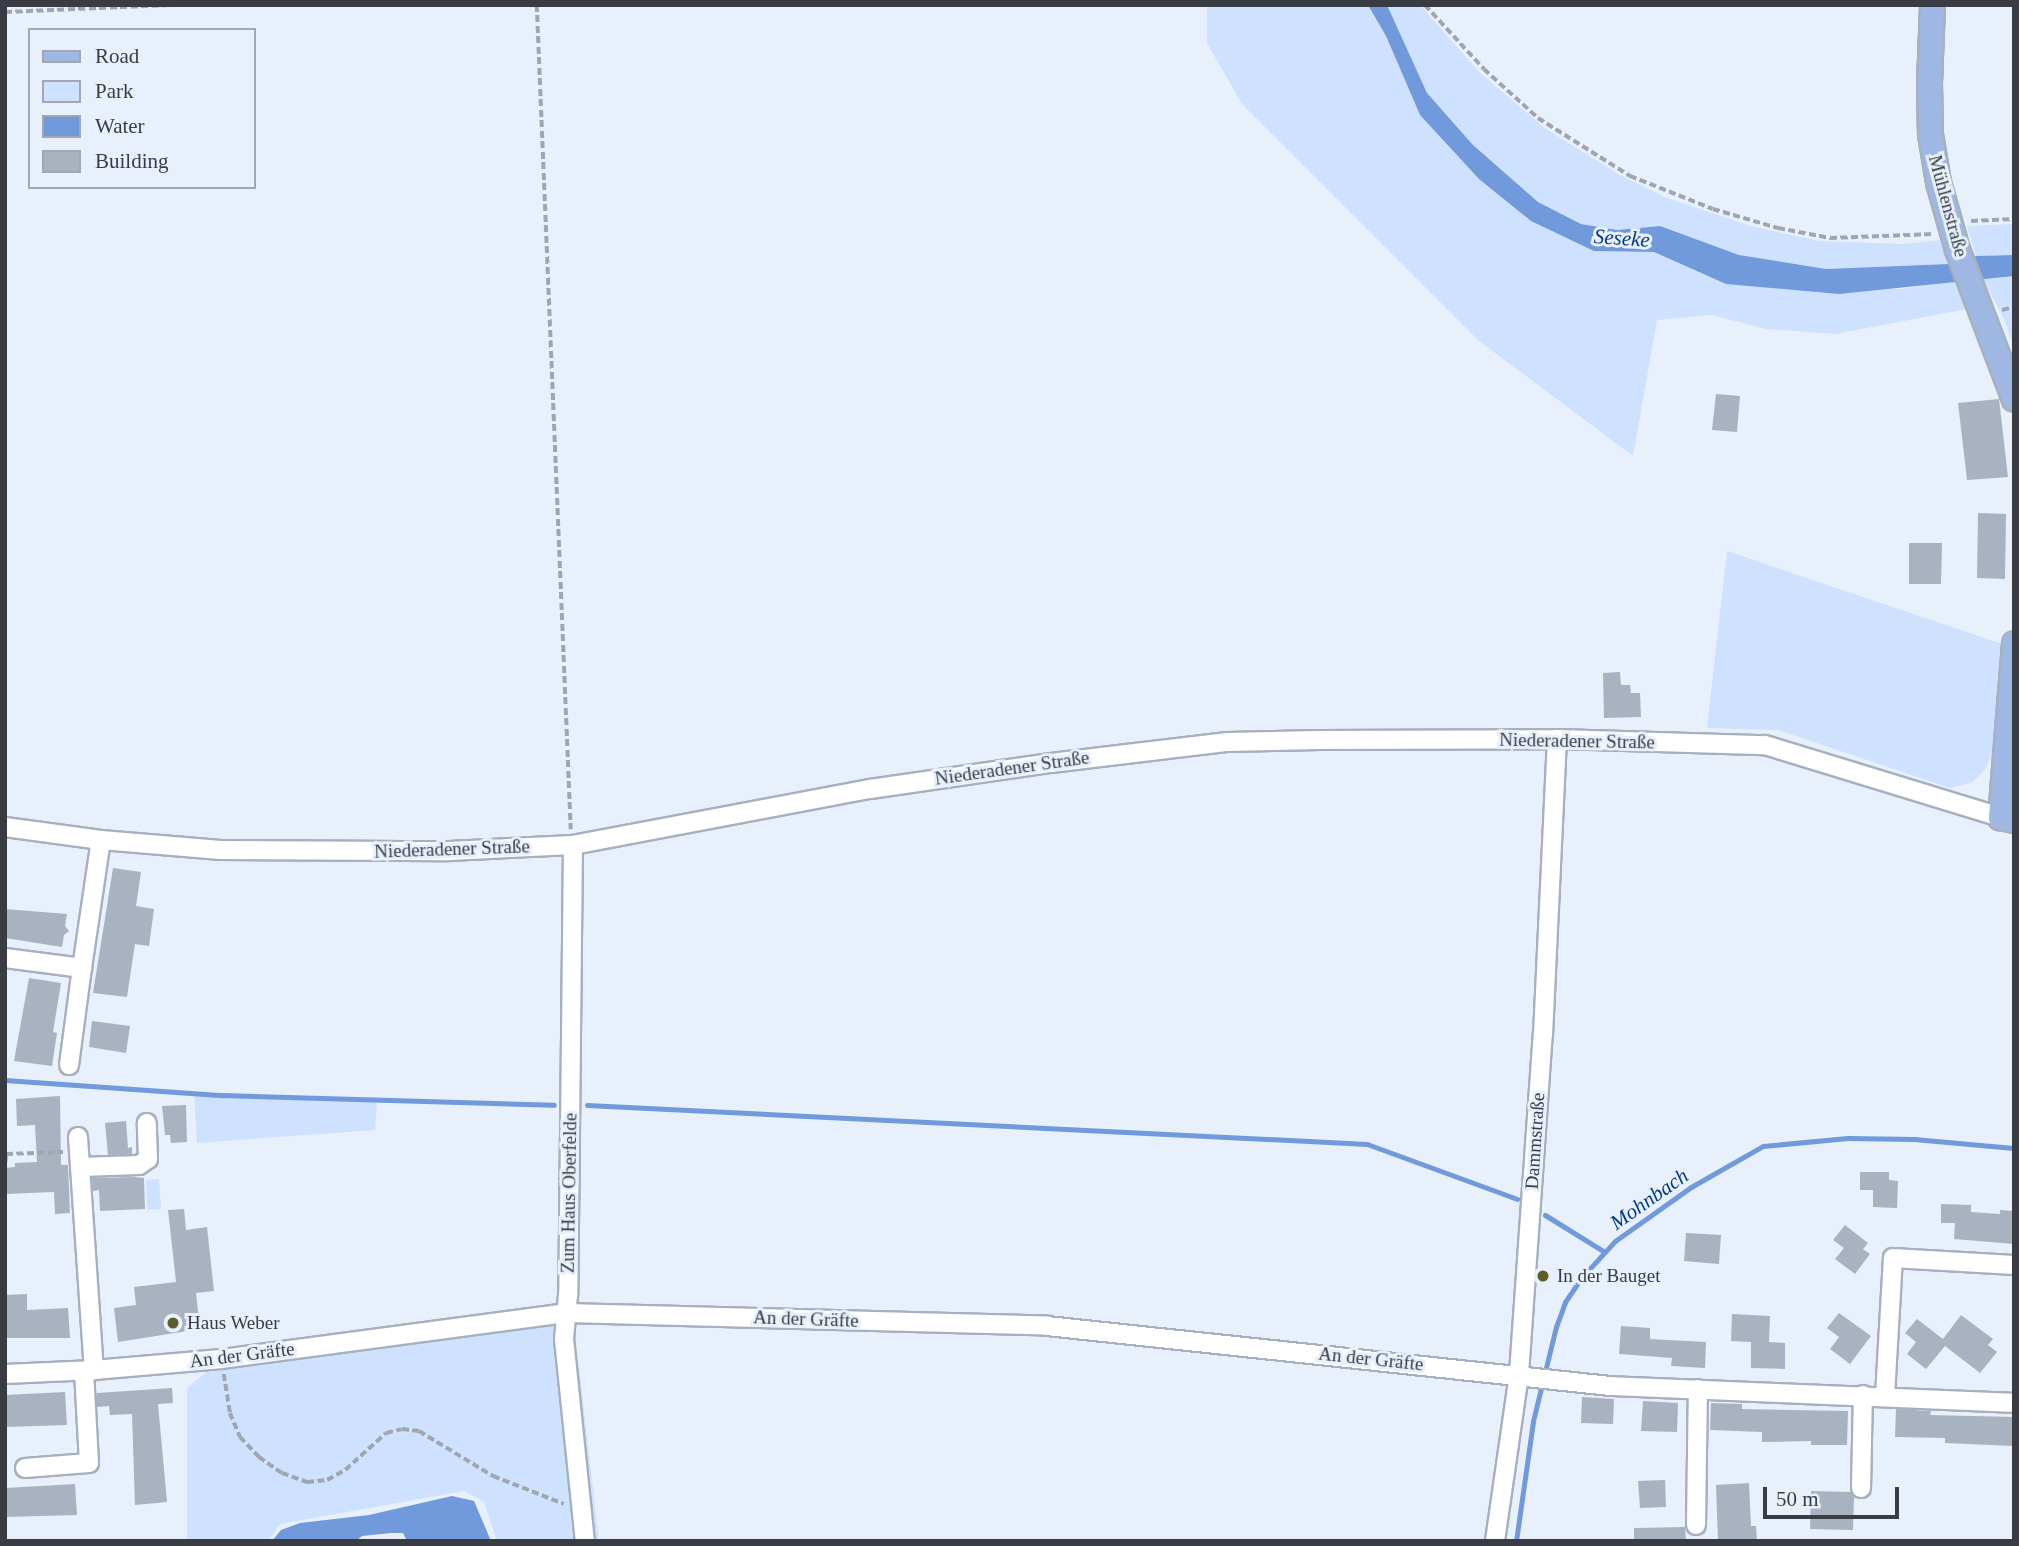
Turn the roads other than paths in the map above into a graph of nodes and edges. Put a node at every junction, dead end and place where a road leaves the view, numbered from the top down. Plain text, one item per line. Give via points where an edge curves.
1 (1932, 5) edge
2 (2014, 399) edge
3 (2014, 643) edge
4 (1557, 740) junction
5 (2007, 819) edge
6 (5, 827) edge
7 (101, 840) junction
8 (573, 845) junction
9 (5, 958) edge
10 (82, 968) junction
11 (69, 1065) dead end
12 (147, 1123) dead end
13 (2014, 1265) edge
14 (566, 1313) junction
15 (89, 1371) junction
16 (5, 1374) edge
17 (1528, 1375) junction
18 (1698, 1389) junction
19 (1863, 1395) junction
20 (1885, 1396) junction
21 (2014, 1403) edge
22 (25, 1468) dead end
23 (1861, 1488) dead end
24 (1696, 1525) dead end
25 (585, 1541) edge
26 (1495, 1541) edge

1 - 2 main road, Mühlenstraße via 1930,134 1938,183
3 - 5 main road
4 - 5 street, Niederadener Straße via 1765,745
4 - 8 street, Niederadener Straße via 1241,742 1152,749 870,789
4 - 17 street, Dammstraße
6 - 7 street, Niederadener Straße
7 - 8 street, Niederadener Straße via 221,850 449,851
7 - 10 street
8 - 14 street, Zum Haus Oberfelde
9 - 10 street
10 - 11 street
12 - 15 street via 148,1159 139,1165 81,1154
13 - 20 street via 1893,1258
14 - 15 street, An der Gräfte via 222,1359
14 - 17 street, An der Gräfte via 1046,1326
14 - 25 street, Zum Haus Oberfelde via 564,1339
15 - 16 street, An der Gräfte
15 - 22 street via 89,1463
17 - 18 street via 1610,1386
17 - 26 street, Dammstraße
18 - 19 street
18 - 24 street
19 - 20 street
19 - 23 street
20 - 21 street

